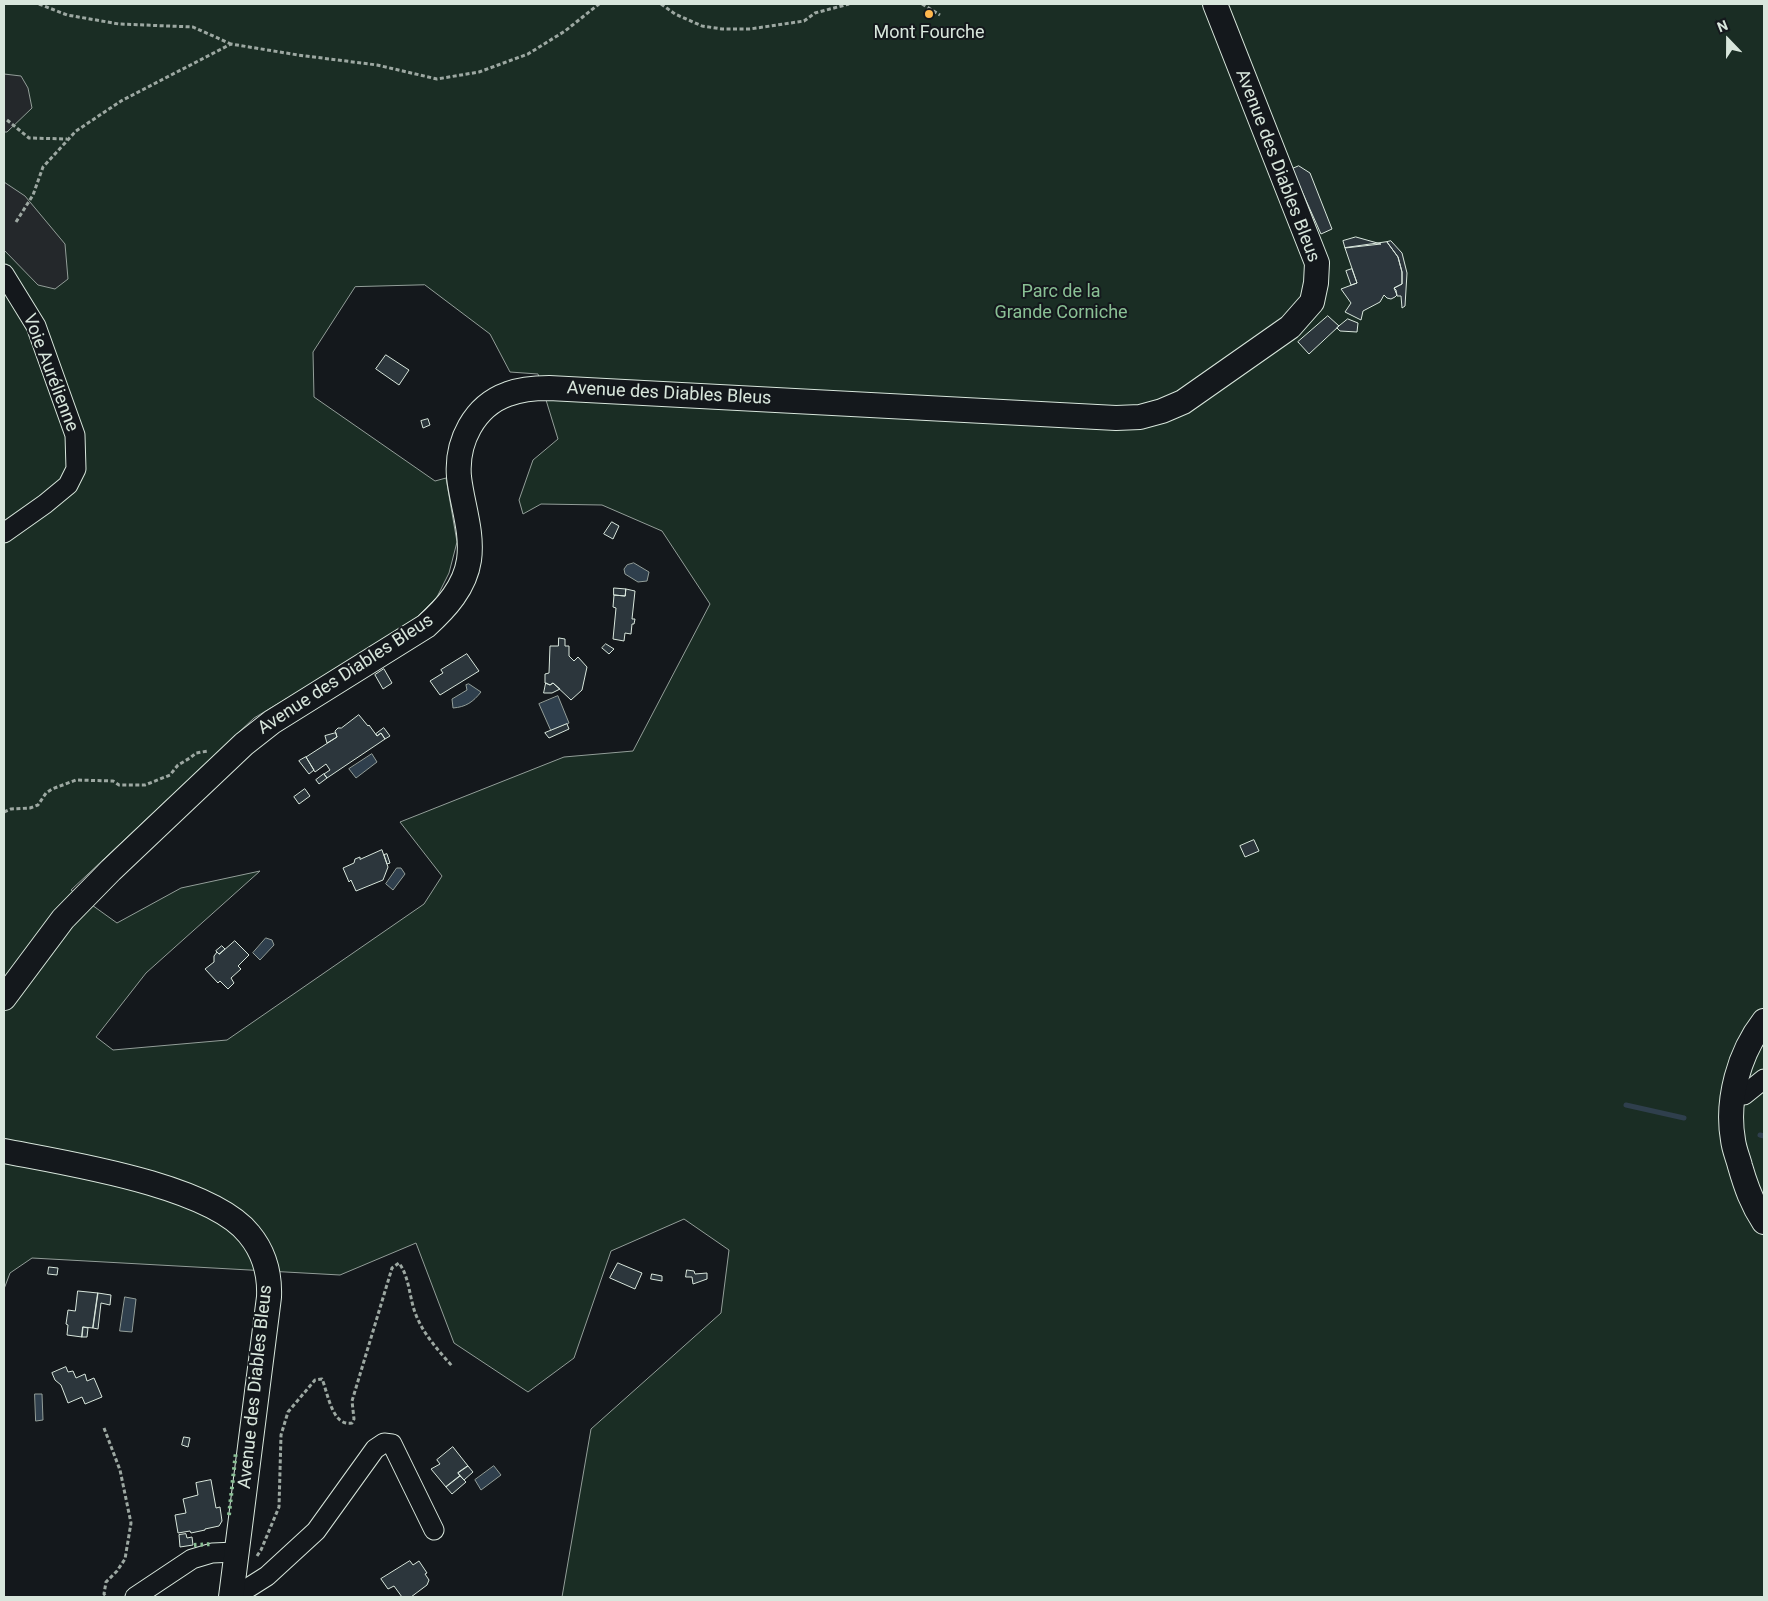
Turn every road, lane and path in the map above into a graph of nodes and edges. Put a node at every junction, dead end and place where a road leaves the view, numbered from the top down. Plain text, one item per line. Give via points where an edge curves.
1 (39, 4) edge
2 (599, 4) edge
3 (661, 4) edge
4 (849, 4) edge
5 (922, 4) edge
6 (1215, 4) edge
7 (940, 15) dead end
8 (230, 44) junction
9 (8, 120) dead end
10 (68, 139) junction
11 (16, 222) dead end
12 (4, 274) edge
13 (4, 533) edge
14 (214, 748) dead end
15 (4, 812) edge
16 (4, 998) edge
17 (1764, 1021) edge
18 (1764, 1050) edge
19 (1764, 1078) edge
20 (1744, 1095) junction
21 (4, 1151) edge
22 (1740, 1166) junction
23 (1764, 1222) edge
24 (452, 1366) dead end
25 (104, 1428) dead end
26 (434, 1530) dead end
27 (233, 1578) edge
28 (107, 1597) edge
29 (135, 1597) edge

1 - 8 path via 67,15 119,24 193,27
2 - 8 path via 528,54 479,72 437,79 378,65
3 - 4 path via 702,26 750,29 804,21 814,13
5 - 7 path
6 - 16 main road, Avenue des Diables Bleus via 1316,263 1312,302 1290,327 1183,402 1162,412 1140,417 549,388 520,390 494,400 474,419 460,452 459,479 468,527 469,560 460,588 442,612 426,626 272,722 244,744 63,919
8 - 10 path via 121,101
9 - 10 path via 30,138
10 - 11 path via 44,167
12 - 13 street, Voie Aurélienne via 36,326 75,435 76,469 68,485
14 - 15 path via 196,753 170,775 145,785 119,786 113,781 76,780 52,789 38,805
17 - 22 main road via 1736,1075 1731,1118
18 - 20 main road
19 - 20 street
20 - 22 main road
21 - 27 main road, Avenue des Diables Bleus via 97,1170 184,1194 214,1207 248,1232 256,1244 268,1270 270,1297
22 - 23 main road via 1749,1196
24 - 27 path via 433,1345 416,1314 404,1270 398,1263 392,1268 352,1401 352,1423 340,1421 334,1413 322,1379 315,1380 288,1412 281,1434 278,1507 262,1550 248,1568
25 - 28 path via 120,1470 131,1523 125,1558 106,1582 104,1594
26 - 27 street via 392,1444 384,1443 375,1449 316,1531 267,1576 248,1588
27 - 29 street via 212,1553 192,1559

